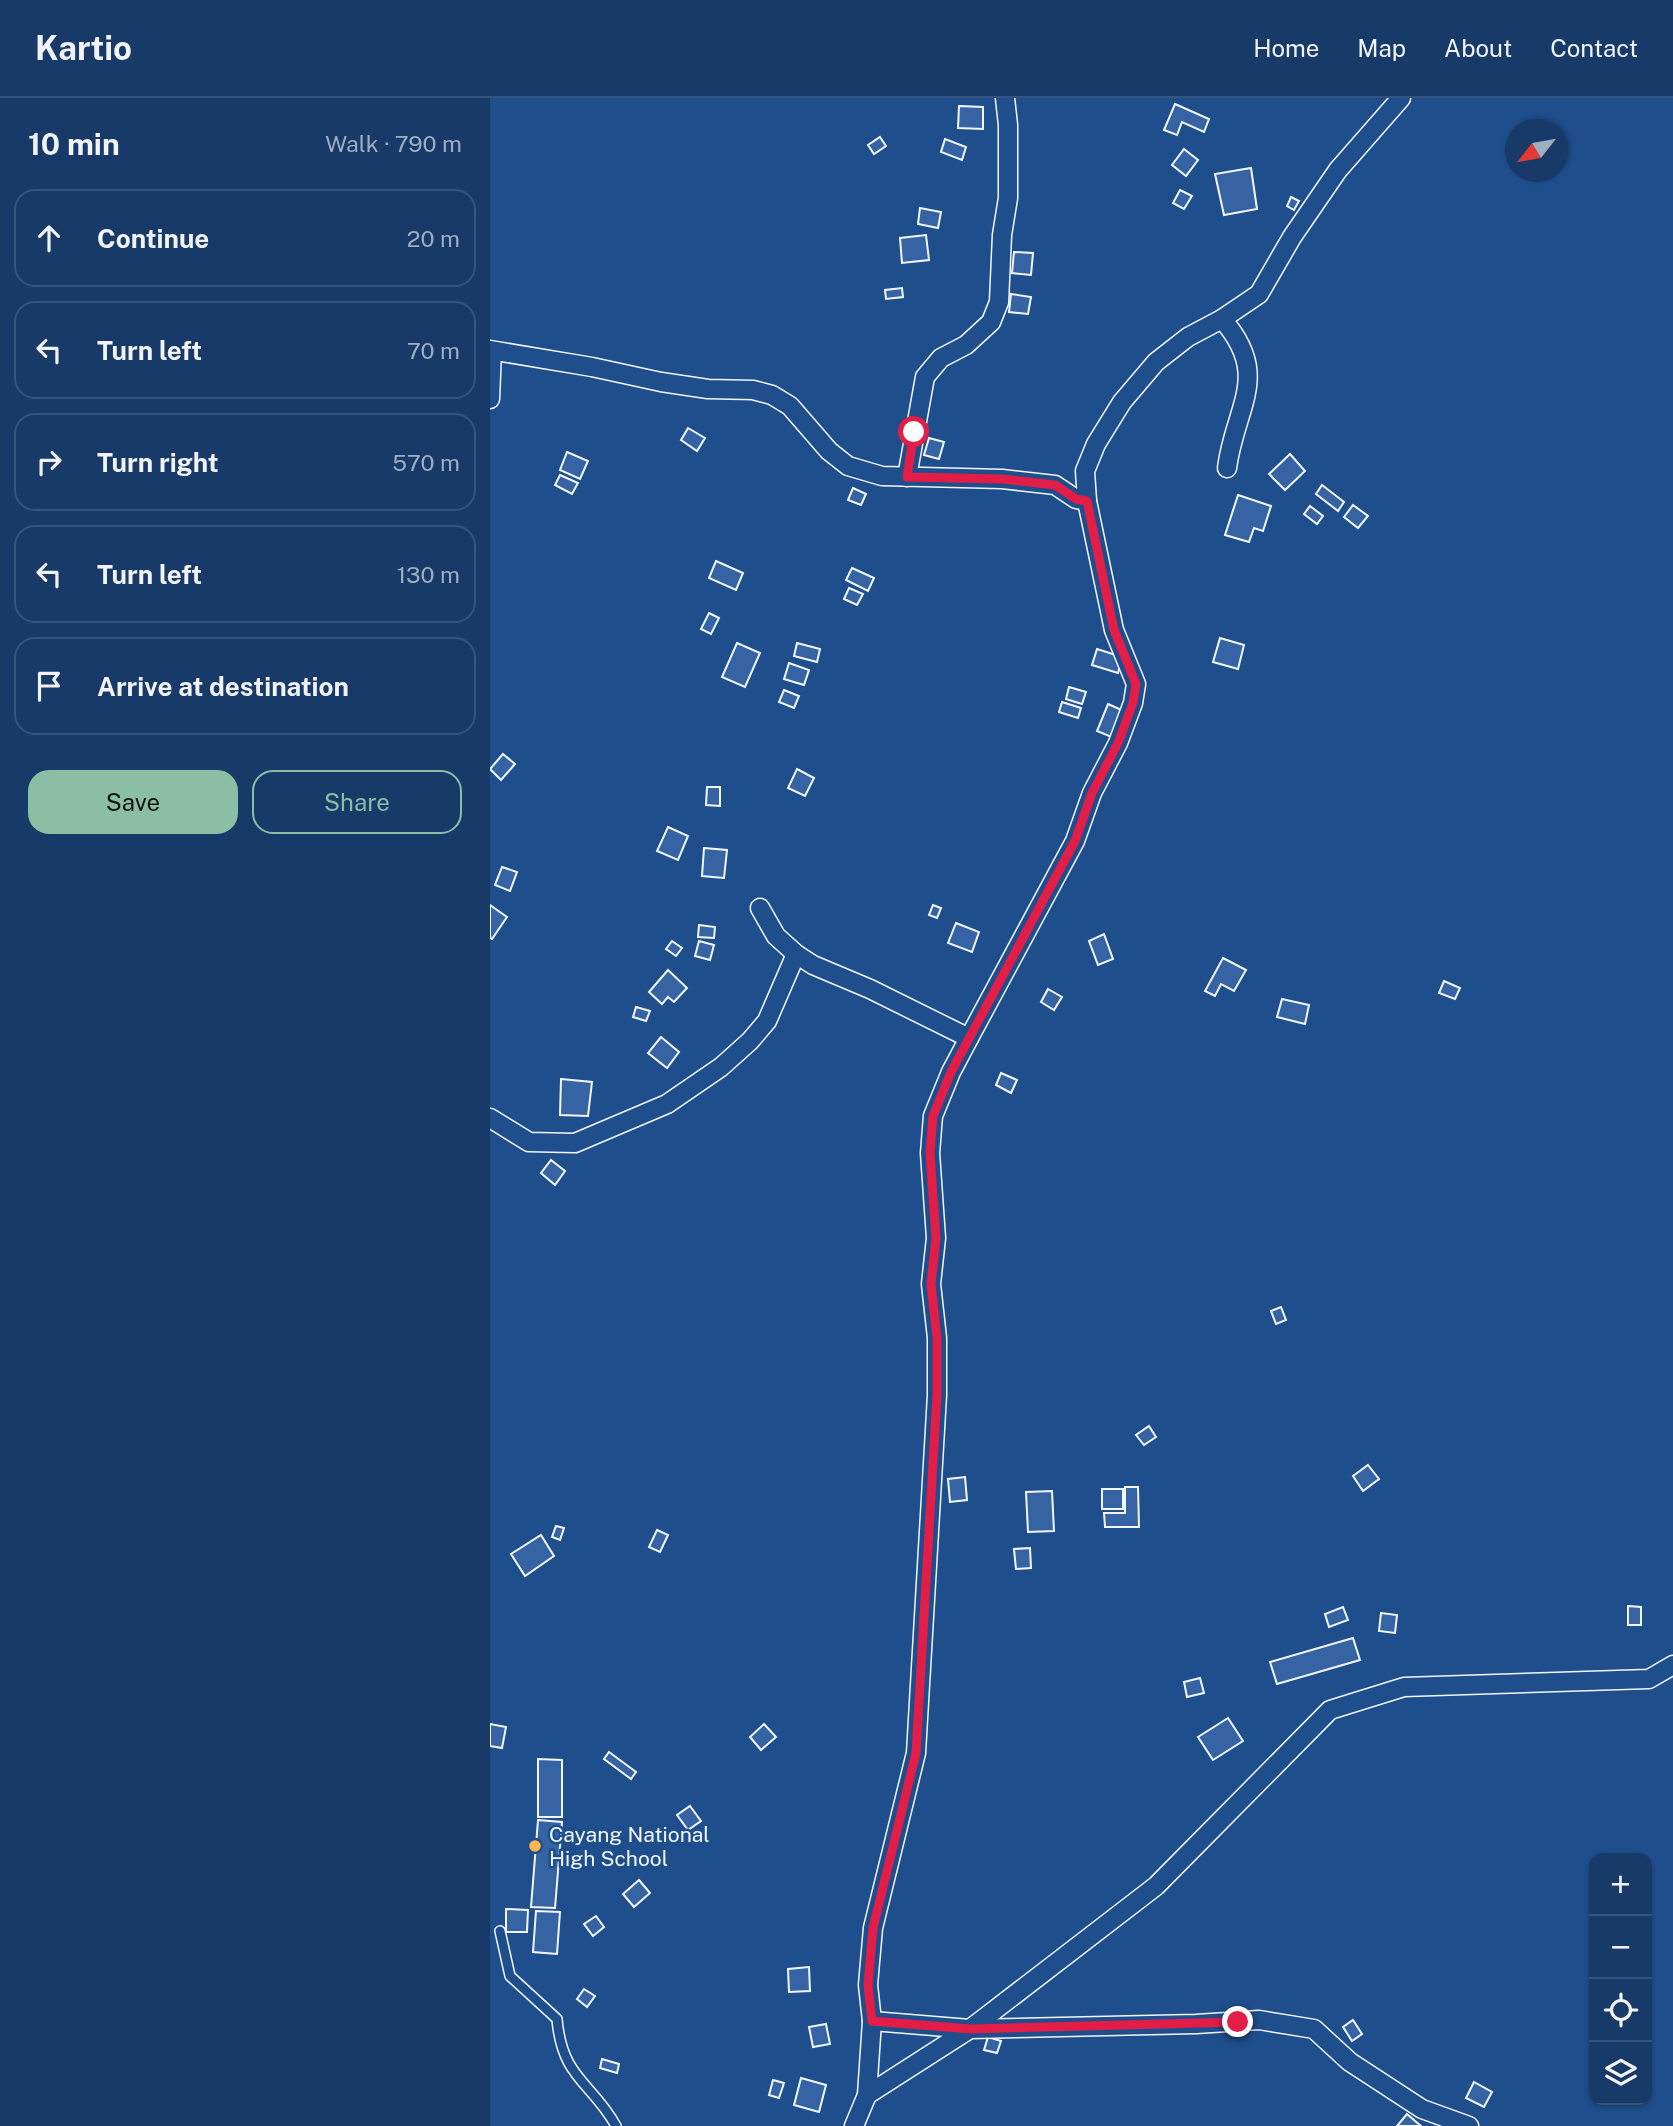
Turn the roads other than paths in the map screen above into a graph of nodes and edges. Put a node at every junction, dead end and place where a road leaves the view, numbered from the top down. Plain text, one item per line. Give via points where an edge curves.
1 (1005, 98) edge
2 (1401, 98) edge
3 (1222, 319) junction
4 (491, 351) edge
5 (490, 399) edge
6 (1227, 468) dead end
7 (907, 477) junction
8 (1087, 501) junction
9 (760, 908) dead end
10 (796, 954) junction
11 (969, 1038) junction
12 (490, 1118) edge
13 (1673, 1665) edge
14 (500, 1931) dead end
15 (872, 2021) junction
16 (970, 2029) junction
17 (867, 2095) junction
18 (616, 2126) edge
19 (854, 2126) edge
20 (1469, 2126) edge

1 - 7 street via 1008,198 999,302 991,322 966,345 941,358 925,377
2 - 3 street via 1338,170 1259,294
3 - 6 street via 1237,336 1249,383 1230,442
3 - 8 street via 1156,362 1122,402 1085,471
4 - 5 street
4 - 7 street via 661,382 772,395 790,406 848,466 882,476
7 - 8 street via 1055,485
8 - 11 street via 1114,630 1136,684 1133,703 1075,841
9 - 10 street via 776,936
10 - 11 street
10 - 12 street via 766,1021 750,1041 667,1104 575,1143 529,1142
11 - 15 street via 933,1116 930,1153 936,1238 931,1284 937,1395 916,1753 873,1928 868,1985
13 - 16 street via 1649,1679 1404,1687 1331,1710 1156,1886
14 - 18 lane via 510,1976 557,2019 559,2040 571,2070
15 - 16 street
15 - 17 street
16 - 17 street
16 - 20 street via 1259,2020 1314,2029 1350,2062 1422,2109
17 - 19 street

